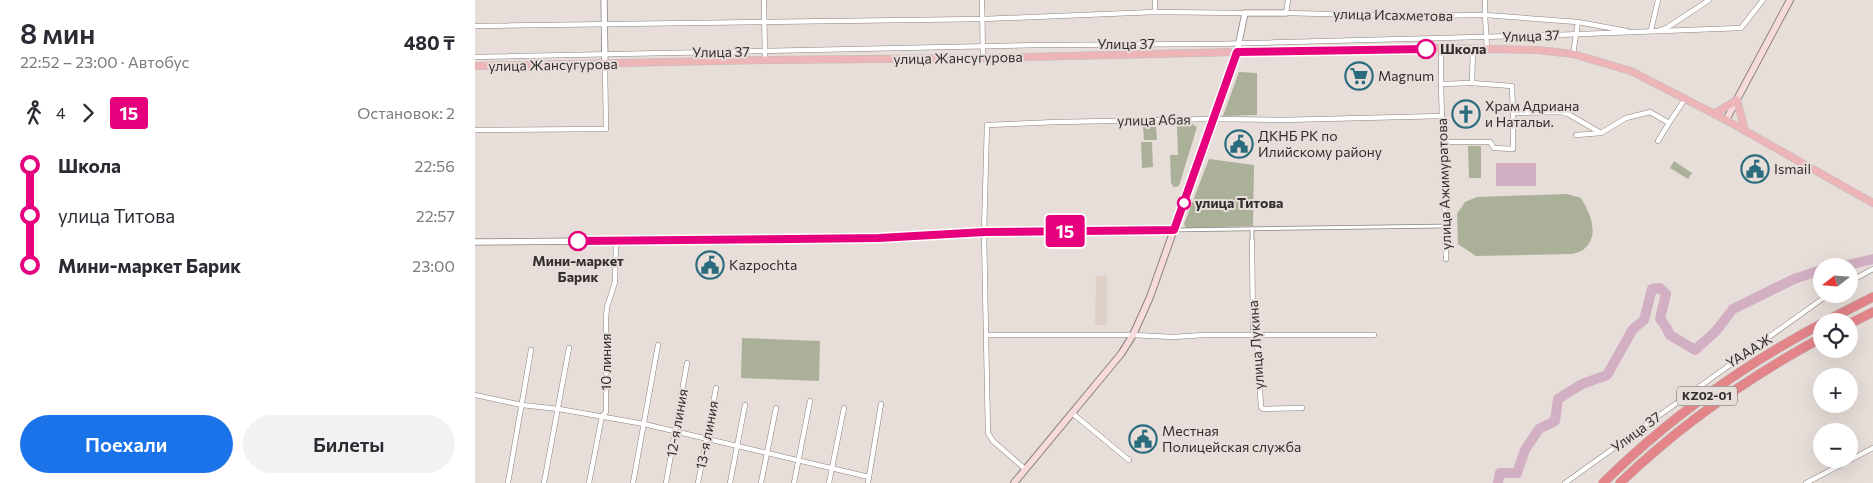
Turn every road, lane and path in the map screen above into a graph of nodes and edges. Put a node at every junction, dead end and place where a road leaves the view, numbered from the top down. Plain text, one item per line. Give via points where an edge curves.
1 (604, 0) edge
2 (764, 0) edge
3 (982, 0) edge
4 (1155, 0) edge
5 (1288, 0) edge
6 (1485, 0) edge
7 (1658, 0) edge
8 (1709, 0) edge
9 (1763, 0) edge
10 (1790, 0) edge
11 (1155, 12) junction
12 (1245, 13) junction
13 (1286, 13) junction
14 (1485, 16) junction
15 (983, 19) junction
16 (763, 22) junction
17 (1578, 22) junction
18 (604, 23) junction
19 (475, 26) edge
20 (1651, 30) junction
21 (1441, 48) junction
22 (1473, 49) junction
23 (1487, 49) junction
24 (1237, 52) junction
25 (1573, 54) junction
26 (475, 57) edge
27 (983, 58) junction
28 (765, 60) junction
29 (605, 65) junction
30 (475, 66) edge
31 (1472, 83) junction
32 (1441, 84) junction
33 (1685, 99) junction
34 (1737, 100) junction
35 (1513, 113) junction
36 (1714, 114) junction
37 (1442, 116) junction
38 (1213, 119) junction
39 (1726, 120) junction
40 (1669, 122) junction
41 (475, 130) edge
42 (1745, 131) junction
43 (1601, 133) junction
44 (1576, 135) dead end
45 (1442, 142) junction
46 (1658, 142) dead end
47 (1873, 203) edge
48 (1446, 226) junction
49 (1252, 229) junction
50 (1174, 230) junction
51 (985, 232) junction
52 (617, 240) junction
53 (1252, 241) joint
54 (475, 242) edge
55 (1446, 259) dead end
56 (1873, 269) edge
57 (1858, 277) edge
58 (1873, 297) edge
59 (1816, 303) edge
60 (1873, 312) edge
61 (1842, 313) edge
62 (1858, 320) edge
63 (1813, 329) edge
64 (986, 335) junction
65 (1133, 335) junction
66 (1255, 335) junction
67 (1374, 335) dead end
68 (1813, 343) edge
69 (658, 346) dead end
70 (569, 348) dead end
71 (531, 350) dead end
72 (687, 363) dead end
73 (716, 388) dead end
74 (475, 395) edge
75 (810, 401) dead end
76 (745, 404) dead end
77 (881, 404) dead end
78 (522, 405) junction
79 (776, 408) dead end
80 (844, 408) dead end
81 (1302, 408) dead end
82 (559, 409) junction
83 (1072, 413) junction
84 (602, 416) junction
85 (644, 424) junction
86 (676, 431) junction
87 (706, 439) junction
88 (737, 446) junction
89 (1873, 448) edge
90 (767, 454) junction
91 (1129, 460) dead end
92 (799, 461) junction
93 (832, 468) junction
94 (1025, 469) junction
95 (869, 477) junction
96 (508, 483) edge
97 (544, 483) edge
98 (589, 483) edge
99 (633, 483) edge
100 (666, 483) edge
101 (697, 483) edge
102 (730, 483) edge
103 (761, 483) edge
104 (794, 483) edge
105 (829, 483) edge
106 (868, 483) edge
107 (1014, 483) edge
108 (1565, 483) edge
109 (1603, 483) edge
110 (1620, 483) edge
111 (1807, 483) edge

1 - 18 street
2 - 16 street
3 - 15 street
4 - 11 street
5 - 13 street
6 - 14 street
7 - 20 street
8 - 20 street via 1668,27
9 - 26 street, Улица 37 via 1741,28 1217,44
10 - 34 main road
11 - 12 street
11 - 15 street
12 - 13 street
12 - 24 street
13 - 14 street, улица Исахметова
14 - 17 street, улица Исахметова
14 - 23 street
15 - 16 street
15 - 27 street
16 - 18 street
16 - 28 street
17 - 20 street, улица Исахметова via 1645,34
17 - 25 street
18 - 19 street
18 - 29 street
21 - 22 main road, улица Жансугурова
21 - 24 main road, улица Жансугурова
21 - 32 street, улица Ажимуратова
22 - 23 main road, улица Жансугурова
22 - 31 street
23 - 25 main road, улица Жансугурова
24 - 27 main road, улица Жансугурова
24 - 38 main road
25 - 33 main road, улица Жансугурова via 1631,72
27 - 28 main road, улица Жансугурова
28 - 29 main road, улица Жансугурова
29 - 30 main road, улица Жансугурова
29 - 41 street via 606,130
31 - 32 street
31 - 35 street via 1512,86
32 - 37 street, улица Ажимуратова
33 - 36 main road, улица Жансугурова
33 - 40 street
34 - 36 main road
34 - 39 main road
34 - 42 main road
35 - 43 street via 1562,112
35 - 45 street via 1513,149 1494,148 1490,142
36 - 39 main road, улица Жансугурова
37 - 38 street, улица Абая
37 - 45 street, улица Ажимуратова
38 - 50 main road
38 - 51 street, улица Абая via 987,125
39 - 42 main road, улица Жансугурова
40 - 43 street via 1650,112 1625,118
40 - 46 street
42 - 47 main road, улица Жансугурова
43 - 44 street
45 - 48 street, улица Ажимуратова
48 - 49 street
48 - 55 street, улица Ажимуратова
49 - 50 street
49 - 53 street
50 - 51 street
50 - 65 main road
51 - 52 street via 864,238
51 - 64 street
52 - 54 street
52 - 84 street, 10 линия via 615,282 606,318 606,412
53 - 66 street, улица Лукина
56 - 57 street
58 - 61 highway
59 - 108 street, Улица 37
60 - 62 highway
63 - 109 highway, ҮАААЖ / KZ02-01 via 1737,374 1659,433
64 - 65 street
64 - 94 street via 988,433
65 - 66 street
65 - 83 main road
66 - 67 street
66 - 81 street, улица Лукина via 1261,407
68 - 110 highway, ҮАААЖ / KZ02-01 via 1713,406
69 - 85 street
70 - 82 street
71 - 78 street
72 - 86 street, 12-я линия
73 - 87 street, 13-я линия
74 - 78 street
75 - 92 street
76 - 88 street
77 - 95 street
78 - 82 street
78 - 96 street
79 - 90 street
80 - 93 street
82 - 84 street
82 - 97 street
83 - 91 street
83 - 94 main road
84 - 85 street
84 - 98 street, 10 линия
85 - 86 street
85 - 99 street
86 - 87 street
86 - 100 street, 12-я линия
87 - 88 street
87 - 101 street, 13-я линия
88 - 90 street
88 - 102 street
89 - 111 street
90 - 92 street
90 - 103 street
92 - 93 street
92 - 104 street
93 - 95 street
93 - 105 street
94 - 107 main road
95 - 106 street

